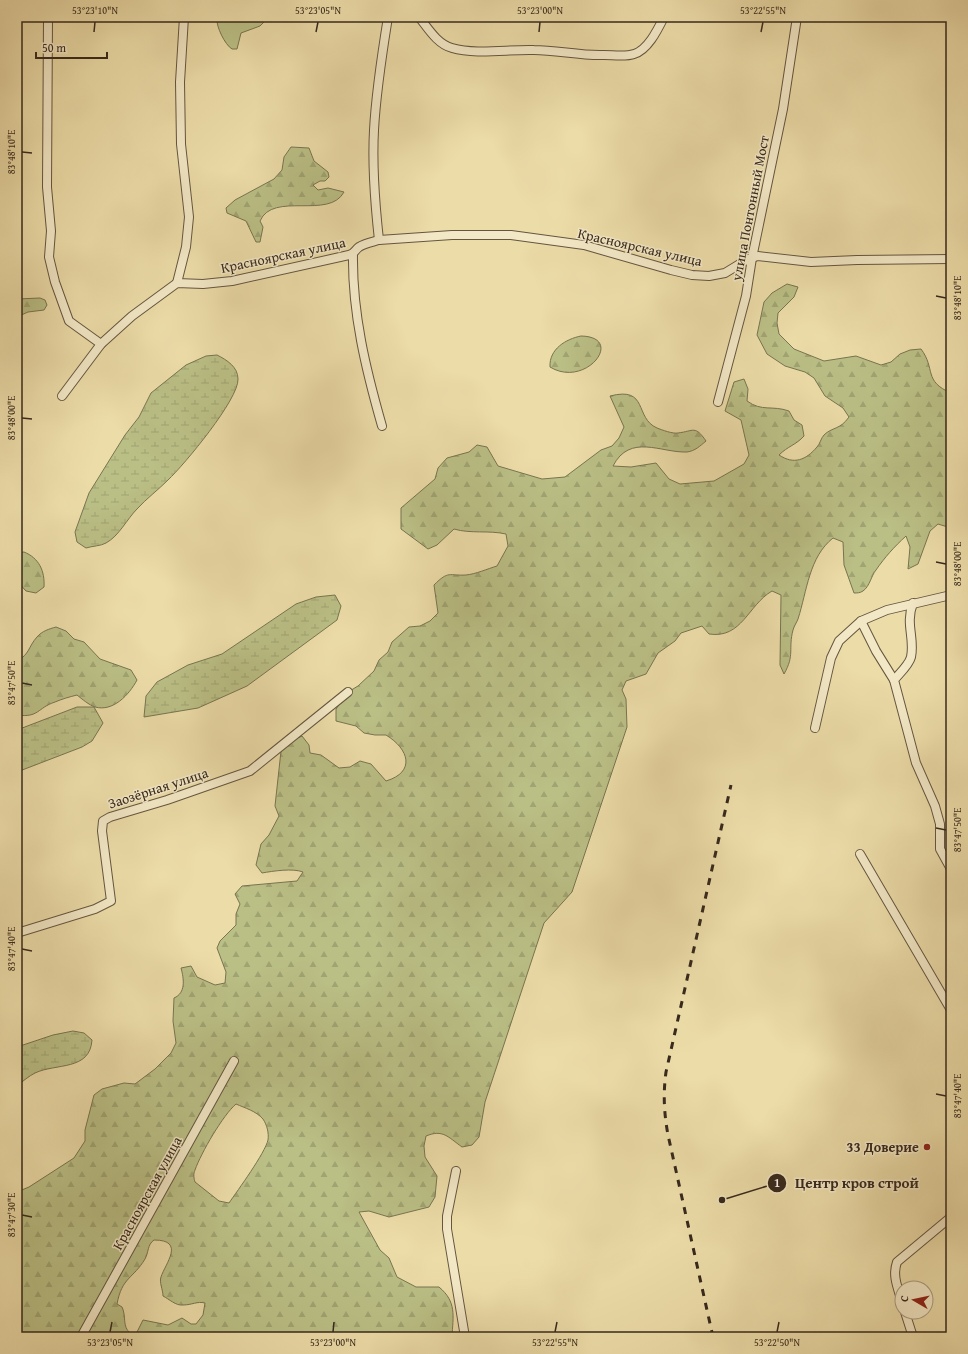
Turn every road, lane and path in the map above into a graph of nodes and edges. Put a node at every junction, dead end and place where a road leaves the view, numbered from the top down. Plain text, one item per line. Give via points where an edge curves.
1 (48, 17) edge
2 (184, 17) edge
3 (388, 17) edge
4 (419, 17) edge
5 (664, 17) edge
6 (797, 17) edge
7 (379, 240) junction
8 (353, 254) junction
9 (752, 258) junction
10 (951, 259) edge
11 (177, 283) junction
12 (101, 344) junction
13 (62, 396) dead end
14 (718, 402) dead end
15 (382, 426) dead end
16 (951, 595) edge
17 (913, 603) junction
18 (861, 622) junction
19 (894, 680) junction
20 (348, 692) dead end
21 (815, 728) dead end
22 (860, 854) dead end
23 (951, 869) edge
24 (17, 933) edge
25 (951, 1010) edge
26 (234, 1061) dead end
27 (456, 1171) dead end
28 (951, 1217) edge
29 (896, 1280) edge
30 (908, 1320) edge
31 (81, 1337) edge
32 (465, 1337) edge
33 (913, 1337) edge

1 - 12 street via 47,187 51,231 49,257 54,282 69,321
2 - 11 street via 180,82 181,144 189,217 186,247
3 - 7 street via 378,80 374,132
4 - 5 street via 437,39 452,48 634,55 645,46
6 - 9 street, улица Понтонный Мост via 783,109
7 - 8 street, Красноярская улица via 359,247
7 - 9 street, Красноярская улица via 452,235 510,236 584,245 671,270 709,276 725,273
8 - 11 street, Красноярская улица via 232,281
8 - 15 street via 353,279 364,363
9 - 10 street, Красноярская улица via 768,256 810,262
9 - 14 street, улица Понтонный Мост via 746,296
11 - 12 street via 132,316
12 - 13 street
16 - 17 street
17 - 18 street via 887,610
17 - 19 street via 908,614 910,658
18 - 19 street
18 - 21 street via 839,641 831,658
19 - 23 street via 916,763 935,806 940,849
20 - 24 street, Заозёрная улица via 250,771 103,821 111,901 88,911
22 - 25 street
26 - 31 street, Красноярская улица
27 - 32 street via 447,1229
28 - 29 street via 897,1262 894,1269
30 - 33 street

